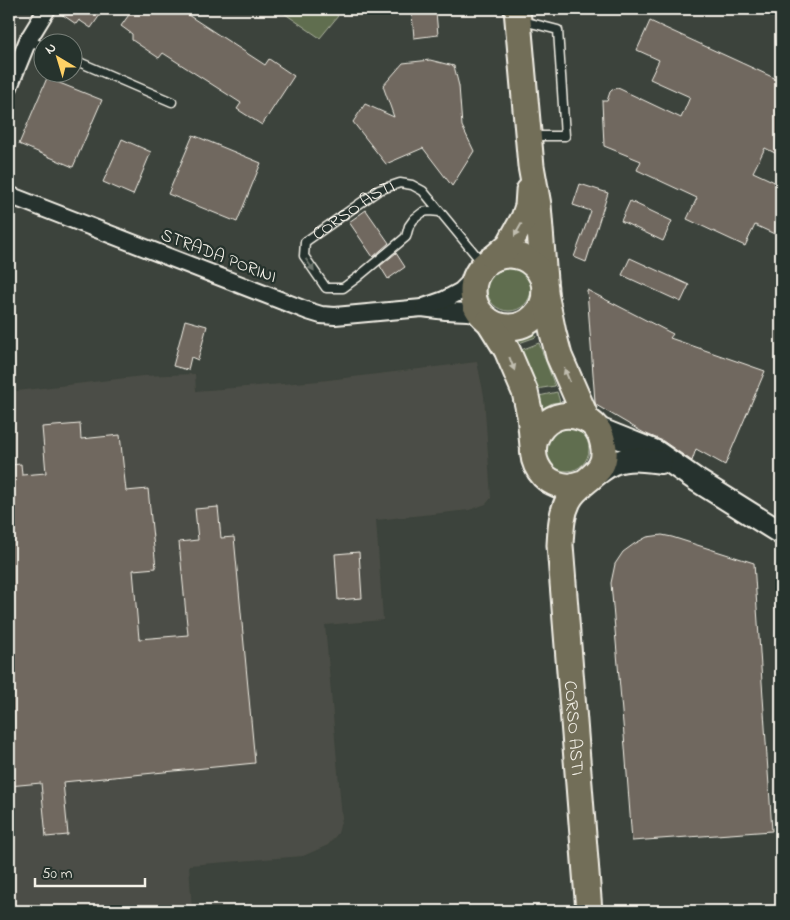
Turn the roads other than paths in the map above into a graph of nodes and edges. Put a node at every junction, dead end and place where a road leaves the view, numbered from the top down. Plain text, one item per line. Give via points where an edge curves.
1 (47, 9) edge
2 (518, 15) edge
3 (40, 32) edge
4 (32, 50) edge
5 (82, 63) edge
6 (9, 87) edge
7 (172, 102) dead end
8 (529, 136) junction
9 (531, 166) junction
10 (9, 195) edge
11 (440, 212) junction
12 (485, 266) junction
13 (544, 286) junction
14 (422, 308) junction
15 (486, 318) junction
16 (592, 424) junction
17 (533, 446) junction
18 (670, 463) junction
19 (539, 471) junction
20 (588, 480) junction
21 (781, 533) edge
22 (560, 545) junction
23 (589, 911) edge

1 - 3 street
2 - 8 main road
2 - 8 lane via 558,30 565,136
4 - 6 street
5 - 7 lane
8 - 9 main road
9 -> 12 main road via 524,218 510,244
9 - 13 main road via 538,205
10 - 14 street, STRADA PORINI via 321,315
11 -> 11 lane, CORSO ASTI via 423,191 400,183 379,190 306,242 304,256 326,288 343,288 406,237 414,219 423,212
11 - 12 lane, CORSO ASTI
12 - 13 main road via 506,255 518,256 538,269
12 - 14 street, STRADA PORINI via 461,292
12 - 15 main road via 474,286 474,296 477,307
13 - 15 main road via 543,303 530,320 510,326 499,325
16 -> 13 main road via 559,356
14 - 15 street, STRADA PORINI via 468,312
15 -> 17 main road via 507,350 524,392
16 - 17 main road via 576,416 553,418 543,425
16 - 18 street, CORSO ASTI via 656,452
16 - 20 main road via 602,437 604,458 600,468
17 - 19 main road
18 - 20 street, CORSO ASTI via 629,460 613,464
18 - 21 street, CORSO ASTI
19 - 20 main road via 559,485 571,486
19 - 22 main road, CORSO ASTI
20 - 22 main road, CORSO ASTI via 568,499 562,516
22 - 23 main road, CORSO ASTI

